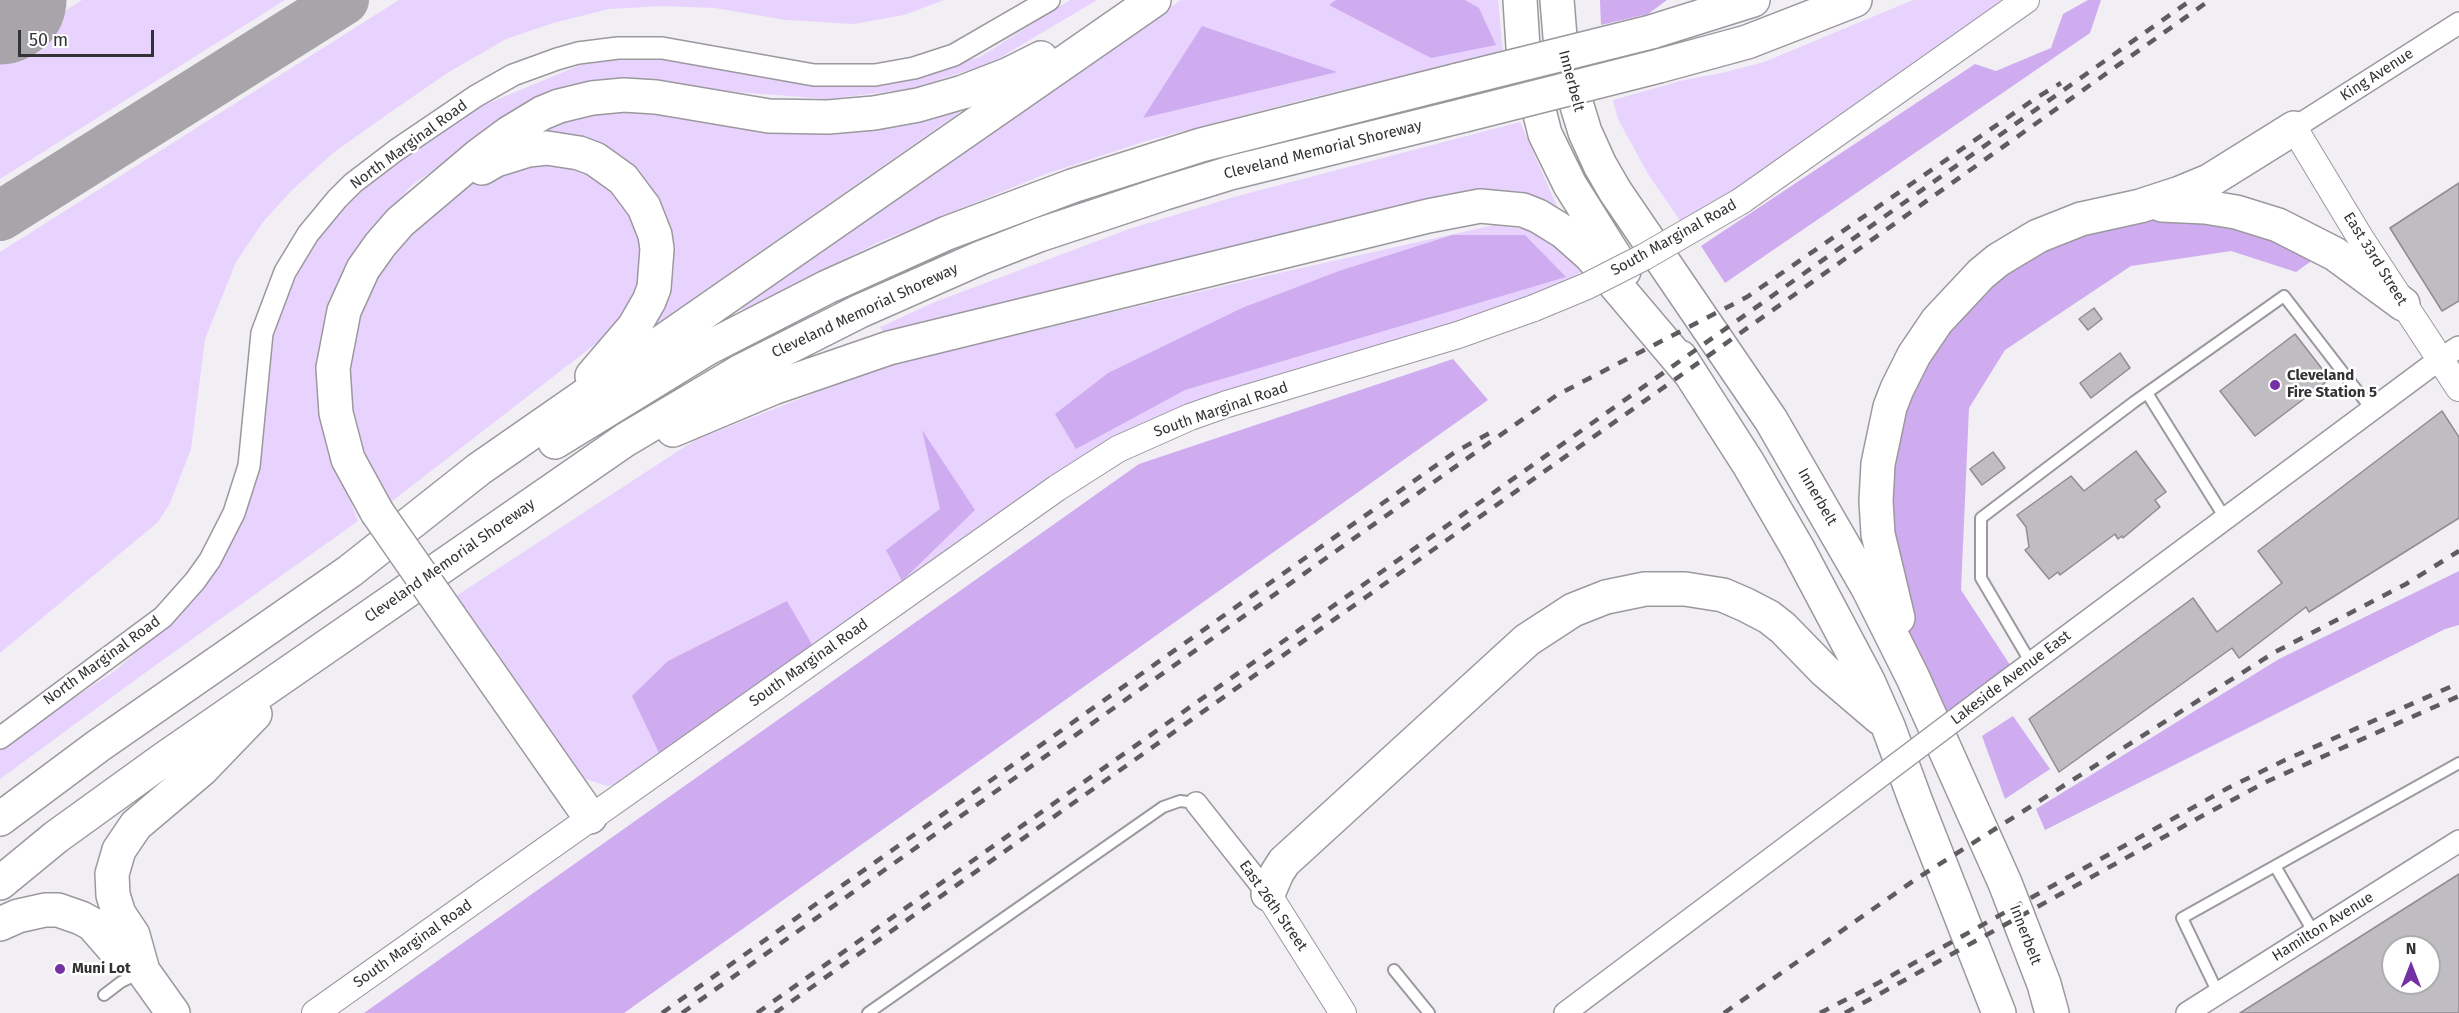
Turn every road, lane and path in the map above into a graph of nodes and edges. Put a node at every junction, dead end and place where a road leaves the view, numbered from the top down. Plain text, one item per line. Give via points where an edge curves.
1 (1049, 0) edge
2 (1153, 0) edge
3 (1520, 0) edge
4 (1557, 0) edge
5 (1753, 0) edge
6 (1855, 0) edge
7 (2026, 0) edge
8 (2459, 23) edge
9 (2294, 128) junction
10 (426, 200) junction
11 (2140, 206) junction
12 (2403, 304) junction
13 (2450, 353) edge
14 (1691, 374) junction
15 (2459, 388) edge
16 (2147, 393) junction
17 (2372, 410) junction
18 (561, 412) junction
19 (573, 476) junction
20 (2226, 518) junction
21 (350, 571) junction
22 (309, 658) junction
23 (2031, 663) junction
24 (1913, 678) junction
25 (1888, 726) junction
26 (0, 738) edge
27 (2459, 764) edge
28 (1196, 803) joint
29 (590, 818) junction
30 (0, 819) edge
31 (2459, 841) edge
32 (2275, 866) junction
33 (0, 883) edge
34 (1268, 894) junction
35 (0, 924) edge
36 (2314, 933) junction
37 (1394, 970) dead end
38 (143, 971) junction
39 (2218, 993) junction
40 (104, 995) dead end
41 (173, 1013) edge
42 (315, 1013) edge
43 (868, 1013) edge
44 (1344, 1013) edge
45 (1429, 1013) edge
46 (1565, 1013) edge
47 (1999, 1013) edge
48 (2052, 1013) edge
49 (2187, 1013) edge

1 - 26 street, North Marginal Road via 954,55 875,75 814,75 662,48 578,53 513,75 395,151 337,200 308,234 285,272 262,333 249,466 234,513 210,560 163,617
2 - 10 highway via 997,80 940,100 895,110 786,117 624,95 559,106 491,145
2 - 18 highway
3 - 14 highway via 1523,47 1531,83 1556,159
4 - 24 highway, Innerbelt via 1566,70 1585,132 1600,165 1772,420 1851,557
5 - 21 highway, bridge via 1651,32 1201,145 1051,193 936,237 708,348
6 - 19 highway, Cleveland Memorial Shoreway, bridge via 1747,42 1230,173 1102,213 980,258 860,311 741,371
7 - 29 street, South Marginal Road, bridge via 1741,201 1587,286 1458,335 1227,404 1118,449
8 - 9 street, King Avenue
9 - 11 highway via 2209,181
9 - 12 street, East 33rd Street
10 - 18 highway via 496,160 547,148 595,159 634,192 655,235 654,288 634,327
10 - 29 highway, bridge via 395,227 363,269 344,311 333,381 338,429 351,467 377,512
11 - 12 highway via 2205,207 2278,225 2335,254
11 - 24 highway via 2060,226 1998,260 1965,288 1937,321 1905,372 1890,407 1881,445 1876,501 1881,552
12 - 13 street, East 33rd Street
13 - 15 street, East 33rd Street
13 - 17 street, Lakeside Avenue East
14 - 19 highway via 1591,256 1564,231 1523,210 1480,206 889,348 773,388
14 - 25 highway via 1798,549
16 - 17 lane via 2284,296
16 - 20 lane
16 - 23 lane via 1982,518 1982,578
17 - 20 street, Lakeside Avenue East
18 - 21 highway via 479,469
19 - 22 highway, Cleveland Memorial Shoreway
20 - 23 street, Lakeside Avenue East
21 - 30 highway
22 - 33 highway, Cleveland Memorial Shoreway via 56,837
22 - 38 highway via 201,770 136,825 119,850 112,874 113,896 133,935
23 - 46 street, Lakeside Avenue East, bridge
24 - 48 highway, Innerbelt via 2005,883
25 - 34 highway via 1783,628 1746,605 1723,595 1685,589 1645,590 1606,597 1573,610 1527,640 1284,862
25 - 47 highway
27 - 32 lane
28 - 34 street, East 26th Street
28 - 43 lane via 1180,801 1163,807
29 - 42 street, South Marginal Road
31 - 36 street, Hamilton Avenue
32 - 36 lane
32 - 39 lane via 2182,918
34 - 44 street, East 26th Street
35 - 38 highway via 33,911 70,913 92,924 112,948
36 - 39 street, Hamilton Avenue
37 - 45 lane
38 - 40 lane
38 - 41 highway
39 - 49 street, Hamilton Avenue

